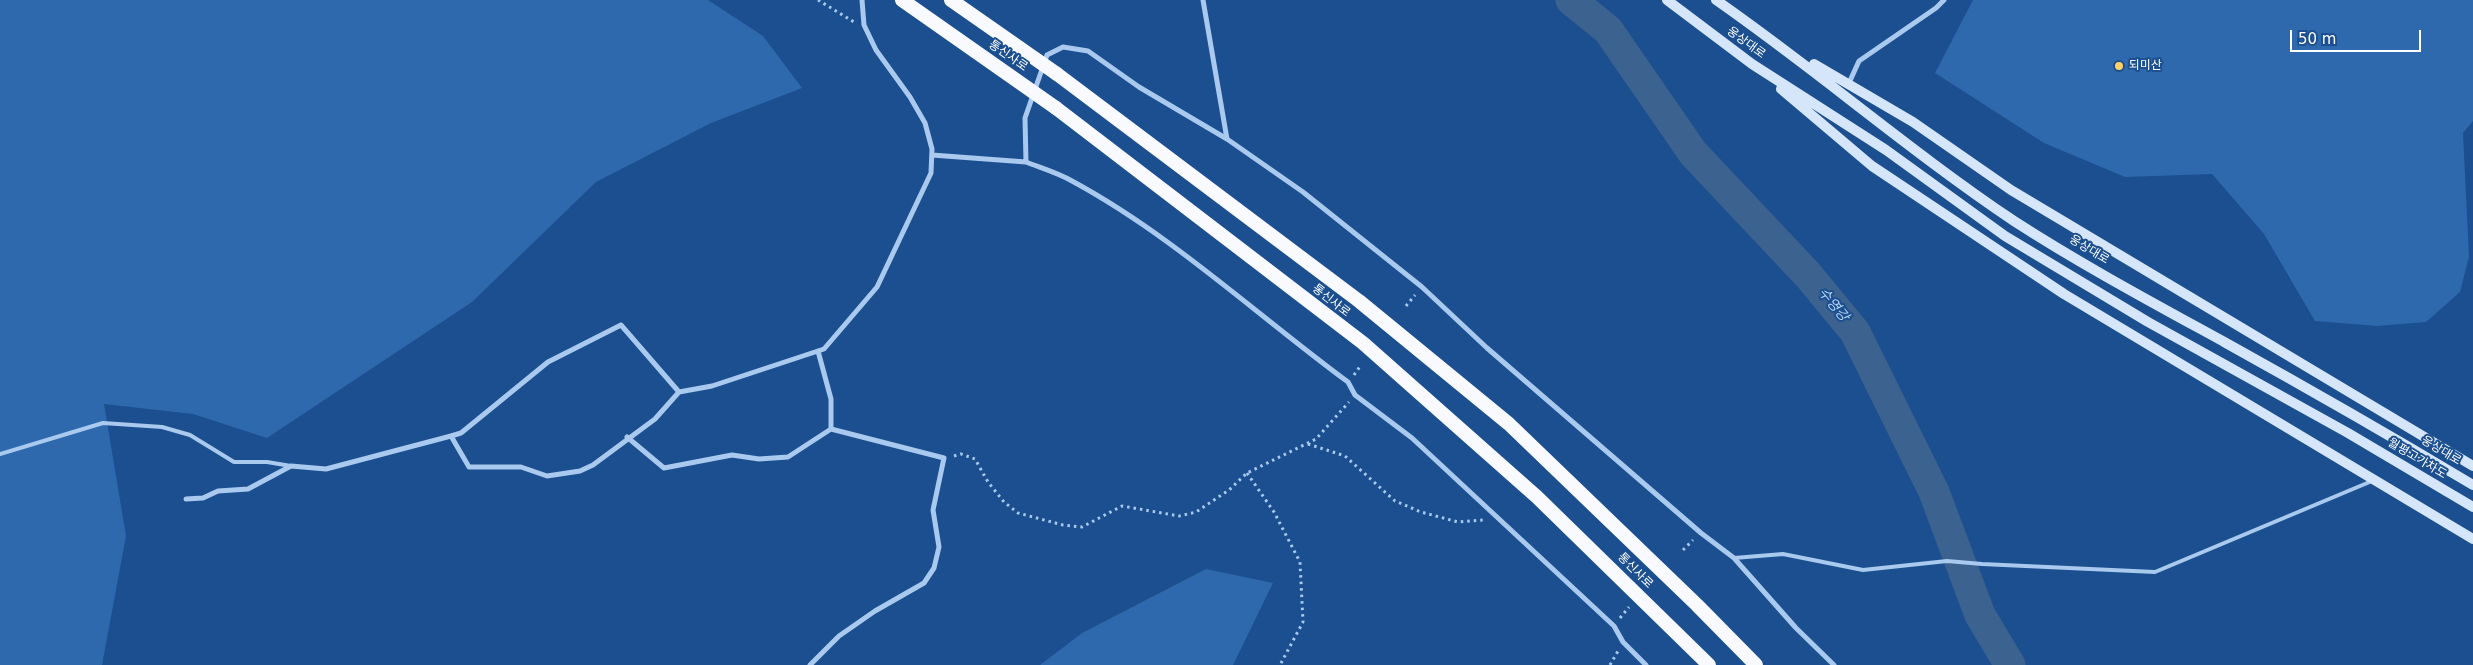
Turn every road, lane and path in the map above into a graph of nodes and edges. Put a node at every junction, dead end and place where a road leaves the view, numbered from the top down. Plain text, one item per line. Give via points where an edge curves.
1 (818, 0) edge
2 (862, 0) edge
3 (902, 0) edge
4 (951, 0) edge
5 (1203, 0) edge
6 (1667, 0) edge
7 (1716, 0) edge
8 (1944, 0) edge
9 (864, 25) junction
10 (1782, 46) junction
11 (1752, 64) junction
12 (1848, 83) junction
13 (1227, 139) junction
14 (932, 155) junction
15 (1026, 162) junction
16 (818, 351) junction
17 (679, 392) junction
18 (1355, 395) junction
19 (831, 429) junction
20 (2348, 433) joint
21 (451, 436) junction
22 (627, 437) junction
23 (1307, 444) junction
24 (0, 454) edge
25 (944, 458) junction
26 (291, 466) junction
27 (2473, 466) edge
28 (1246, 474) junction
29 (2374, 480) junction
30 (2473, 484) edge
31 (186, 499) dead end
32 (2473, 507) edge
33 (1491, 515) junction
34 (2473, 539) edge
35 (1734, 558) junction
36 (810, 665) edge
37 (1280, 665) edge
38 (1646, 665) edge
39 (1709, 665) edge
40 (1756, 665) edge
41 (1834, 665) edge

1 - 9 path via 848,20
2 - 9 street
3 - 39 highway, 통신사로, bridge via 1056,108 1363,344 1537,497
4 - 40 highway, 통신사로, bridge via 1057,74 1360,301 1508,424
5 - 13 street
6 - 11 main road, 웅상대로
7 - 10 main road, 웅상대로
8 - 12 street via 1859,61
9 - 14 street via 876,50 925,123
10 - 12 main road
10 - 30 main road, 웅상대로 via 2015,221
11 - 20 main road, 웅상대로 via 1886,150 2005,236 2148,322
11 - 29 main road via 1872,166 2064,294
12 - 27 main road via 2012,190
13 - 15 street via 1139,86 1088,50 1062,47 1048,55 1025,118
13 - 35 street via 1303,192 1422,287 1487,348
14 - 15 street
14 - 16 street via 931,173 877,287 824,349
15 - 18 street via 1070,180 1118,207 1348,382
16 - 17 street via 712,386
16 - 19 street via 832,399
17 - 21 street via 621,325 548,362 461,433
17 - 22 street via 655,419
18 - 23 path via 1316,439
18 - 33 street via 1412,438
19 - 22 street via 788,457 759,459 732,455 664,468
19 - 25 street
20 - 32 main road, 월평고가차도
21 - 22 street via 469,467 521,467 547,476 580,471 593,465
21 - 26 street via 326,469
23 - 28 path
23 - 33 path via 1346,456 1396,501 1421,512 1458,522 1481,521
24 - 26 lane via 103,423 162,428 190,435 234,462
25 - 28 path via 961,454 975,459 988,482 1018,513 1063,525 1082,526 1122,506 1179,516 1196,512
25 - 36 street via 932,510 939,547 934,568 924,583 847,631
26 - 31 street via 248,489 218,491 203,498
28 - 37 path via 1274,512 1300,562 1303,622
29 - 34 main road
29 - 35 lane via 2155,572 1947,560 1863,570 1783,554
33 - 38 street via 1614,626 1623,642
35 - 41 street

